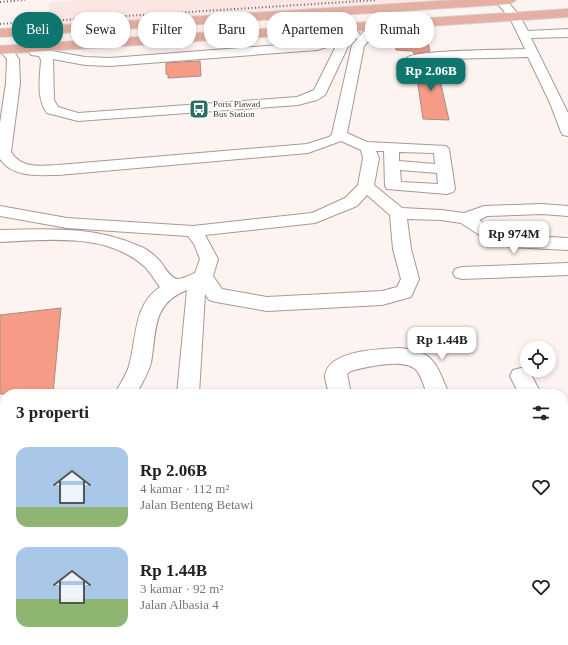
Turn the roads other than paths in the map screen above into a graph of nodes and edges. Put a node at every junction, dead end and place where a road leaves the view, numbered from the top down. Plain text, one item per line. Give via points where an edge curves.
1 (506, 6) edge
2 (568, 14) edge
3 (434, 18) edge
4 (365, 27) edge
5 (0, 33) edge
6 (568, 33) edge
7 (524, 35) junction
8 (365, 36) edge
9 (291, 48) edge
10 (341, 48) edge
11 (8, 49) edge
12 (532, 53) junction
13 (44, 54) junction
14 (413, 58) dead end
15 (562, 103) edge
16 (568, 132) edge
17 (339, 135) junction
18 (364, 146) junction
19 (391, 147) junction
20 (392, 165) junction
21 (444, 169) junction
22 (366, 186) junction
23 (0, 211) edge
24 (568, 211) edge
25 (398, 213) junction
26 (466, 219) junction
27 (193, 231) junction
28 (0, 236) edge
29 (568, 244) edge
30 (568, 269) edge
31 (462, 273) dead end
32 (200, 278) junction
33 (178, 286) junction
34 (128, 389) edge
35 (189, 389) edge
36 (339, 389) edge
37 (436, 389) edge

1 - 2 main road
1 - 3 main road
1 - 5 main road
1 - 7 street
4 - 11 main road
6 - 7 street
7 - 12 street
8 - 17 street via 358,45
9 - 13 street via 110,62 85,61
10 - 13 street via 320,92 298,101 78,117 52,110 47,100 47,60
11 - 13 street
11 - 17 street via 13,59 14,83 3,152 8,162 16,167 58,170 308,148 334,140
12 - 14 street
12 - 15 street
15 - 16 street
17 - 18 street
18 - 19 street
18 - 22 street via 371,158
19 - 20 street
19 - 21 street via 441,149
20 - 21 street
20 - 21 street via 393,186 447,188
22 - 25 street
22 - 27 street via 351,202 315,218
23 - 27 street via 67,223
24 - 26 street via 484,211
25 - 26 street
25 - 32 street via 402,249 410,279 404,292 382,298 267,304 216,294
26 - 29 street via 490,234 510,241
27 - 32 street via 209,259
28 - 33 street via 90,237 111,242 147,257 159,269 166,282
30 - 31 street
32 - 33 street
32 - 35 street
33 - 34 street via 156,301 146,328 140,364
36 - 37 street via 335,375 344,364 402,356 414,358 425,365

